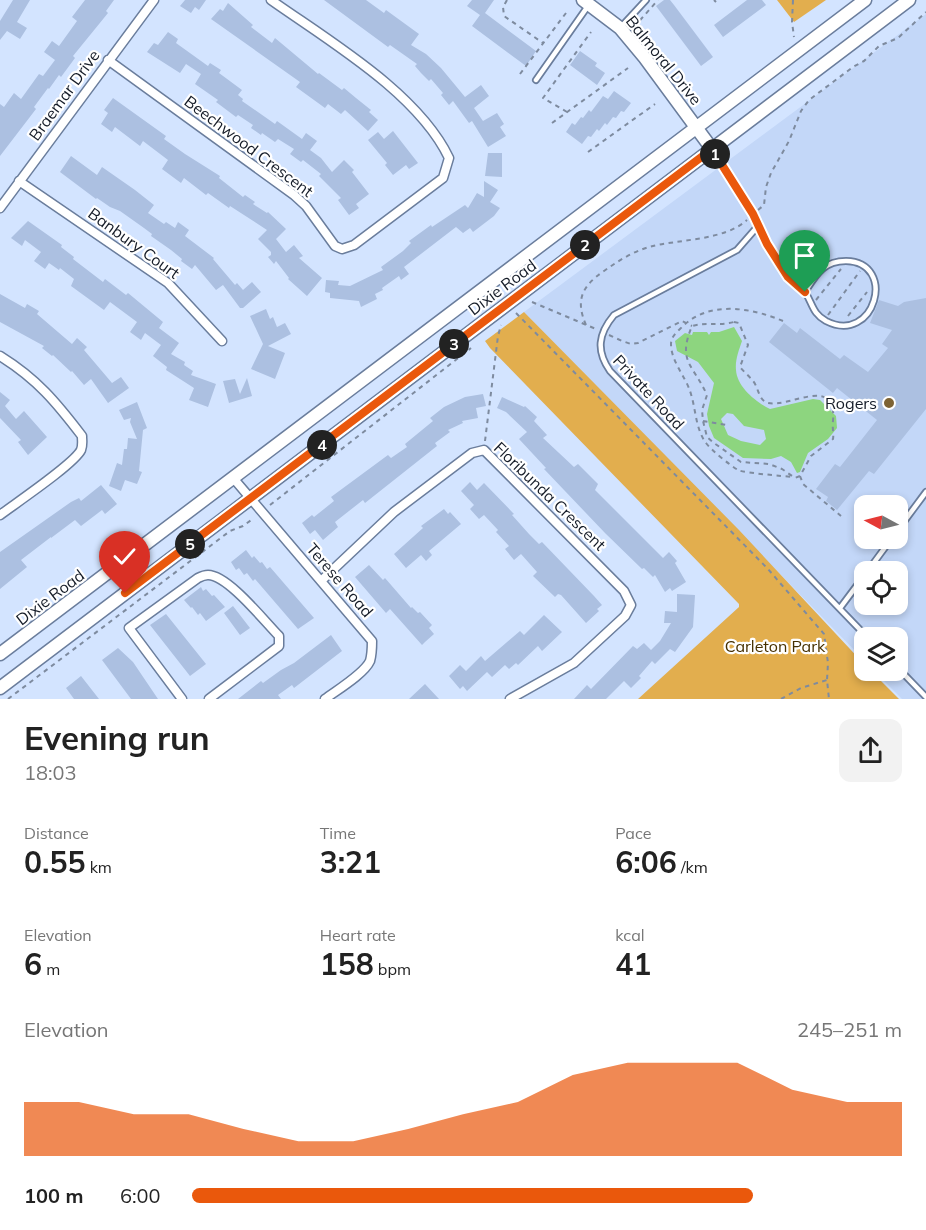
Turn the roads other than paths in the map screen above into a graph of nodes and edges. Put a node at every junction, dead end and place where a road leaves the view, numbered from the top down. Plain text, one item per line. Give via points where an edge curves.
1 (154, 0) edge
2 (272, 0) edge
3 (646, 0) edge
4 (865, 0) edge
5 (909, 0) edge
6 (586, 2) edge
7 (623, 32) junction
8 (108, 60) junction
9 (536, 80) dead end
10 (697, 127) junction
11 (712, 149) junction
12 (20, 181) junction
13 (0, 208) edge
14 (758, 226) junction
15 (805, 292) junction
16 (222, 341) dead end
17 (0, 356) edge
18 (234, 479) junction
19 (926, 492) edge
20 (251, 499) junction
21 (0, 515) edge
22 (908, 516) edge
23 (321, 581) junction
24 (854, 589) edge
25 (840, 608) junction
26 (858, 627) edge
27 (0, 654) edge
28 (908, 678) edge
29 (0, 688) edge
30 (926, 697) edge
31 (182, 699) edge
32 (209, 699) edge
33 (325, 699) edge
34 (510, 699) edge

1 - 8 street, Braemar Drive
2 - 8 street, Beechwood Crescent via 389,85 434,133 449,158 443,178 354,245 342,249 335,246 294,195
3 - 7 lane
4 - 10 main road, Dixie Road
5 - 11 main road, Dixie Road
6 - 7 main road, Balmoral Drive
6 - 9 lane
7 - 10 main road, Balmoral Drive
8 - 12 street, Braemar Drive
10 - 11 main road, Balmoral Drive
10 - 18 main road, Dixie Road
11 - 14 lane
11 - 20 main road, Dixie Road
12 - 13 street, Braemar Drive
12 - 16 street, Banbury Court via 168,283
14 - 15 lane via 788,277
14 - 25 lane, Private Road via 737,250 614,315 601,336 600,350 610,371
15 - 15 lane via 811,307 824,320 841,325 855,324 866,316 877,291 875,281 864,267 847,261 820,269
17 - 21 street via 43,388 82,436 83,444 70,461
18 - 20 street, Terese Road
18 - 27 main road, Dixie Road
19 - 22 lane
20 - 23 street, Terese Road
20 - 29 main road, Dixie Road
23 - 33 street, Terese Road via 372,641 369,663
23 - 34 street, Floribunda Crescent via 394,512 472,453 484,450 624,591 631,605 625,616 574,663
24 - 25 lane
25 - 26 lane, Private Road
28 - 30 lane
31 - 32 street via 129,628 207,575 238,592 279,636 279,646

